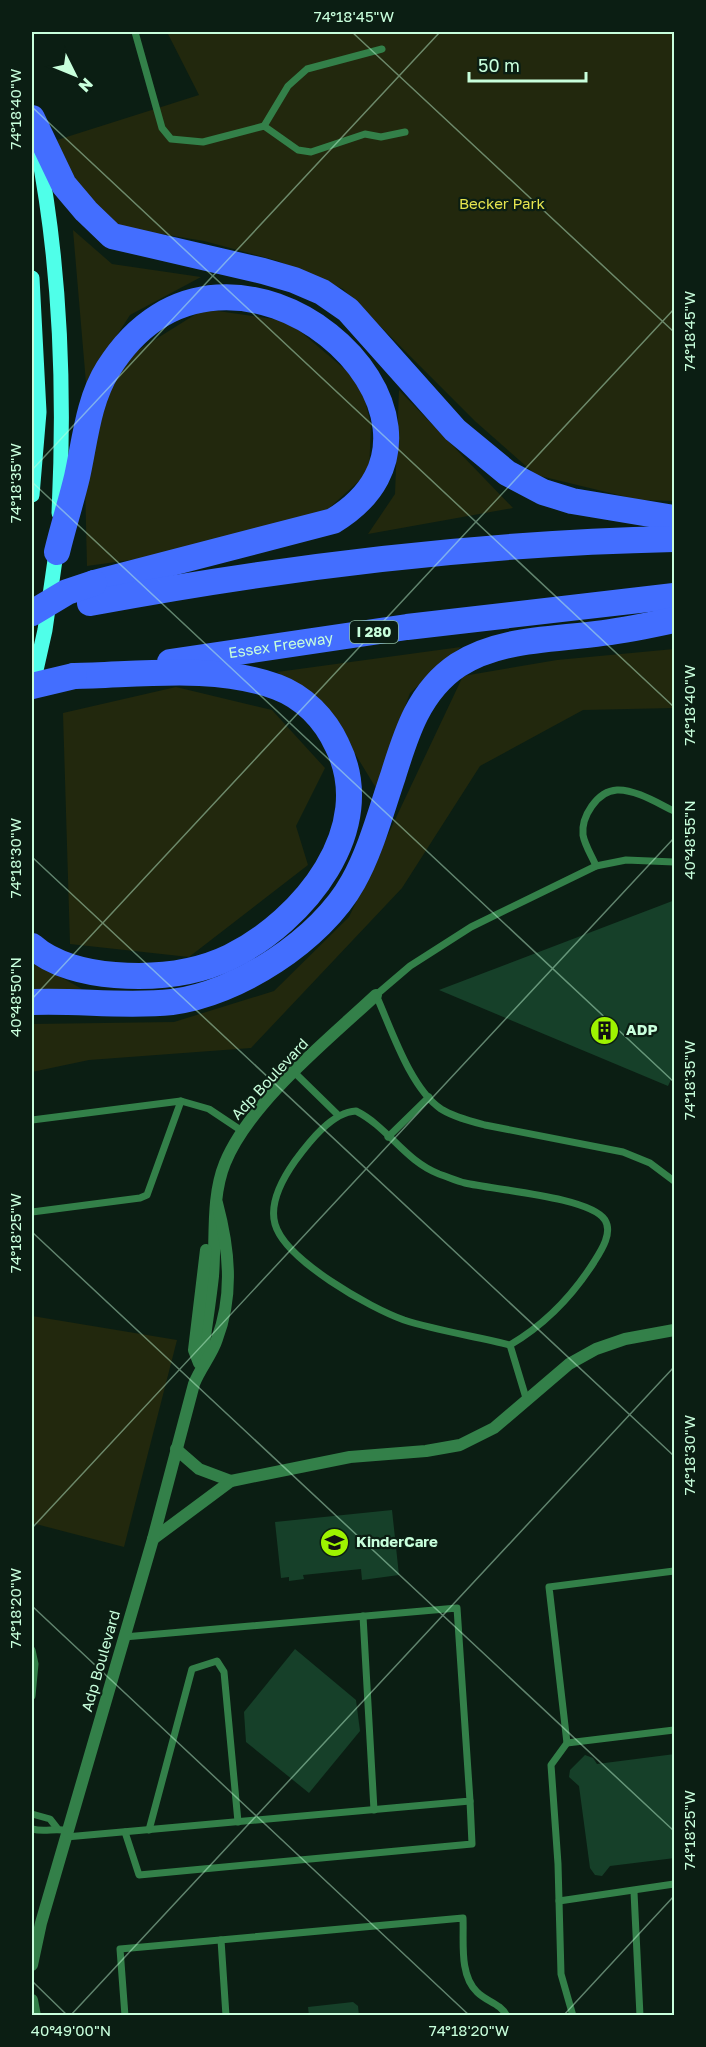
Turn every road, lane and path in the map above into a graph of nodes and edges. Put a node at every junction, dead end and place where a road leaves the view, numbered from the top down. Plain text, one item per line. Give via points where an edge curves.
1 (135, 32) edge
2 (382, 50) dead end
3 (32, 119) edge
4 (264, 126) junction
5 (405, 132) dead end
6 (32, 278) edge
7 (32, 495) edge
8 (675, 518) edge
9 (675, 538) edge
10 (57, 552) junction
11 (92, 593) junction
12 (675, 596) edge
13 (32, 613) edge
14 (675, 620) edge
15 (74, 676) junction
16 (32, 687) edge
17 (675, 811) edge
18 (675, 862) edge
19 (596, 866) junction
20 (32, 946) edge
21 (376, 995) junction
22 (32, 1002) edge
23 (294, 1072) junction
24 (429, 1097) junction
25 (182, 1101) junction
26 (338, 1115) junction
27 (32, 1120) edge
28 (242, 1131) junction
29 (388, 1137) junction
30 (675, 1181) edge
31 (217, 1203) junction
32 (32, 1212) edge
33 (675, 1330) edge
34 (510, 1345) junction
35 (201, 1367) junction
36 (526, 1398) junction
37 (176, 1449) junction
38 (231, 1481) junction
39 (153, 1539) junction
40 (675, 1571) edge
41 (363, 1616) junction
42 (124, 1637) junction
43 (32, 1650) edge
44 (32, 1696) edge
45 (675, 1730) edge
46 (567, 1743) junction
47 (470, 1801) junction
48 (374, 1810) junction
49 (32, 1814) edge
50 (237, 1822) junction
51 (32, 1829) edge
52 (149, 1830) junction
53 (64, 1832) junction
54 (125, 1832) junction
55 (675, 1884) edge
56 (634, 1892) junction
57 (559, 1901) junction
58 (221, 1940) junction
59 (32, 1965) edge
60 (32, 2000) edge
61 (35, 2016) edge
62 (125, 2016) edge
63 (226, 2016) edge
64 (507, 2016) edge
65 (573, 2016) edge
66 (640, 2016) edge

1 - 4 lane via 162,128 171,139 203,142
2 - 4 lane via 307,69 288,86
3 - 8 highway via 64,185 112,236 263,271 322,292 348,309 455,430 507,473 543,492 572,501
3 - 10 main road via 59,306
4 - 5 lane via 298,150 310,152 365,134 381,137
6 - 7 main road via 39,412
9 - 11 highway via 472,548
10 - 11 highway via 97,393 119,353 161,313 204,298 254,300 300,316 344,347 373,388 387,431 383,459 373,482 347,513 333,521
10 - 16 main road
11 - 13 highway
12 - 15 highway, Essex Freeway / I 280 via 406,627
14 - 22 highway via 506,645 480,652 443,677 418,709 407,733 352,884 315,929 258,972 201,996 173,1002
15 - 16 highway, Essex Freeway / I 280, bridge
15 - 20 highway via 204,675 245,678 278,688 315,712 331,733 345,760 348,809 342,837 310,894 257,942 229,958 162,976 127,976 97,974 65,964
17 - 19 lane via 630,792 618,790 601,796 583,828
18 - 19 lane via 626,860
19 - 21 lane via 471,927 418,960
21 - 23 street, Adp Boulevard
21 - 24 lane via 416,1081
23 - 26 lane
23 - 28 street, Adp Boulevard
24 - 29 lane
24 - 30 lane via 440,1108 462,1119 623,1152 650,1163
25 - 27 lane
25 - 28 lane via 208,1108
25 - 32 lane via 147,1195
26 - 29 lane via 356,1112 372,1119
26 - 34 lane via 284,1178 274,1212 281,1237 326,1278 380,1310 405,1320
28 - 31 street, Adp Boulevard via 224,1164
29 - 34 lane via 436,1173 464,1183 574,1203 597,1212 605,1221 606,1240 577,1285 541,1323
31 - 35 street, Adp Boulevard via 209,1222 194,1350
31 - 35 street, Adp Boulevard via 226,1235 227,1300 217,1340
33 - 36 street via 596,1348
34 - 36 lane
35 - 37 street, Adp Boulevard
36 - 38 street via 494,1428 459,1444 426,1451 350,1457
37 - 38 street via 199,1469
37 - 39 street, Adp Boulevard
38 - 39 street
39 - 42 street, Adp Boulevard
40 - 46 lane via 549,1587
41 - 42 lane
41 - 47 lane via 457,1608
41 - 48 lane
42 - 53 street, Adp Boulevard
43 - 44 lane
45 - 46 lane
46 - 57 lane via 551,1765
47 - 48 lane
47 - 54 lane via 472,1844 139,1875
48 - 50 lane
49 - 53 lane via 50,1819
50 - 52 lane
50 - 52 lane via 224,1672 217,1661 192,1669
51 - 53 lane
52 - 54 lane
53 - 54 lane
53 - 59 street, Adp Boulevard
55 - 56 lane
56 - 57 lane
56 - 66 lane
57 - 65 lane via 561,1974
58 - 62 lane via 120,1949
58 - 63 lane
58 - 64 lane via 463,1918 465,1971 476,1992 503,2008
60 - 61 street

